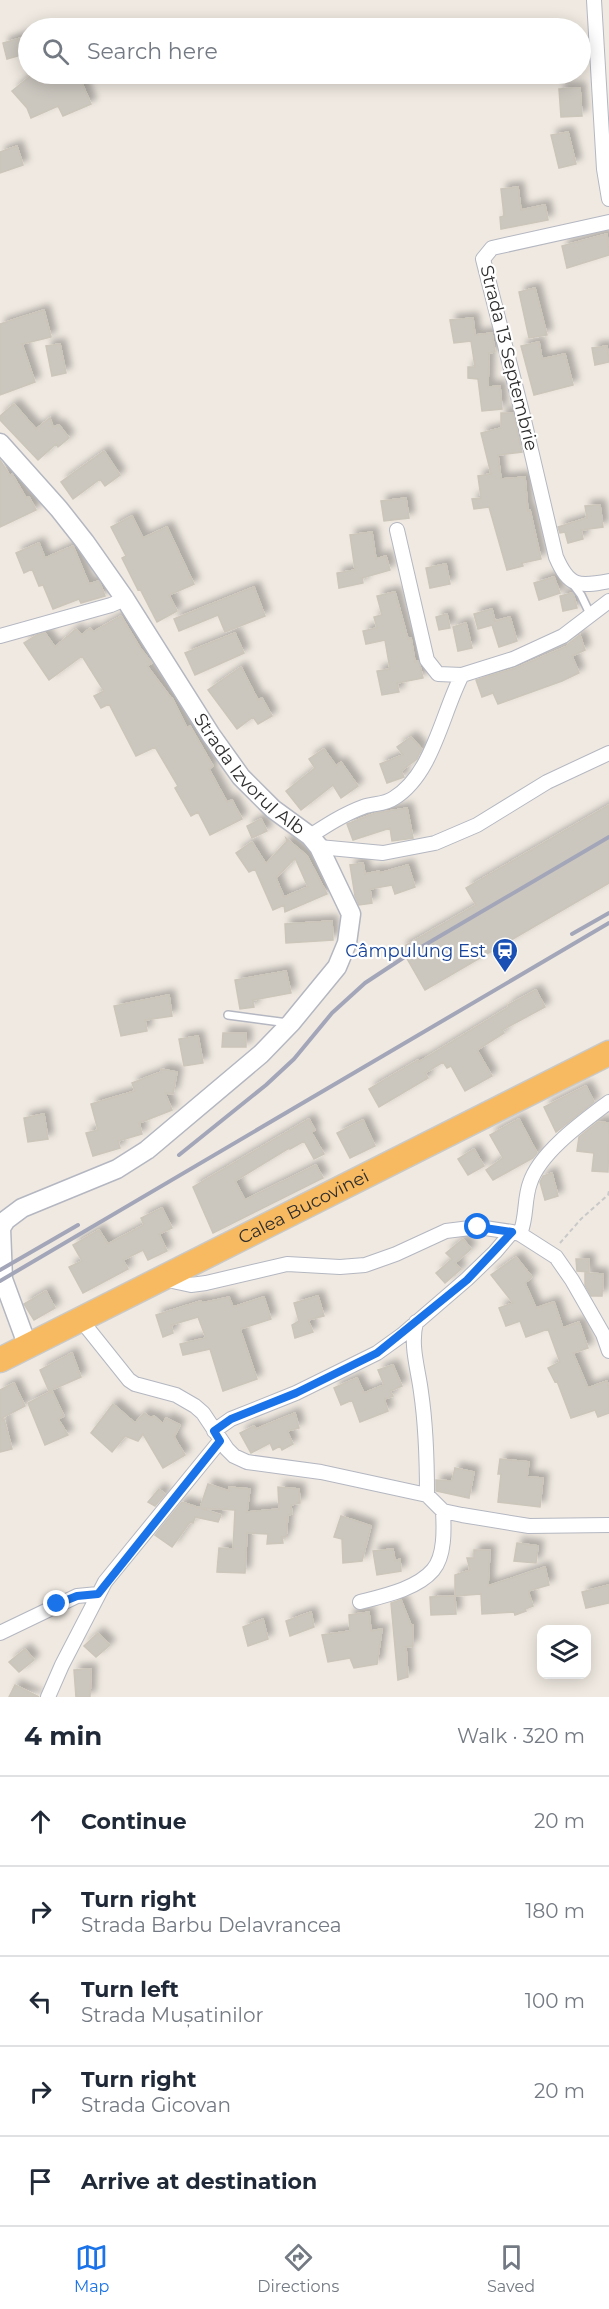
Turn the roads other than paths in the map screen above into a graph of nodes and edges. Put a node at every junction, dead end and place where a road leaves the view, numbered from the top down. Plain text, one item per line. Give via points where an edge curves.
1 (594, 0) edge
2 (609, 199) edge
3 (609, 222) edge
4 (0, 443) edge
5 (397, 530) dead end
6 (609, 580) edge
7 (572, 583) junction
8 (125, 598) junction
9 (609, 601) edge
10 (591, 616) junction
11 (0, 636) edge
12 (462, 675) junction
13 (609, 753) edge
14 (315, 841) junction
15 (228, 1015) dead end
16 (291, 1023) junction
17 (609, 1053) edge
18 (609, 1102) edge
19 (0, 1228) edge
20 (516, 1233) junction
21 (162, 1278) junction
22 (81, 1320) junction
23 (416, 1322) junction
24 (606, 1335) edge
25 (28, 1347) junction
26 (609, 1351) edge
27 (0, 1360) edge
28 (217, 1436) junction
29 (427, 1495) junction
30 (443, 1511) junction
31 (609, 1525) edge
32 (98, 1594) junction
33 (360, 1602) dead end
34 (0, 1633) edge
35 (48, 1697) edge

1 - 2 street
3 - 7 street, Strada 13 Septembrie via 492,248 483,259 555,558
4 - 8 street, Strada Izvorul Alb via 59,509
5 - 12 street via 427,660 438,674
6 - 7 street via 589,585
7 - 10 lane, Strada 13 Septembrie
8 - 11 street
8 - 14 street, Strada Izvorul Alb via 241,777 273,809
9 - 10 street
10 - 12 street via 537,649
12 - 14 street via 435,741 406,789 386,803 365,806 339,818
13 - 14 street, Strada Izvorul Alb via 547,782 477,825 435,843 383,853
14 - 16 street via 351,914 347,943 337,967
15 - 16 lane
16 - 19 street via 261,1054 147,1150 117,1169 22,1208
17 - 21 highway, Calea Bucovinei
18 - 20 street via 565,1137 538,1168 530,1182 525,1222
19 - 25 street via 3,1279
20 - 21 street via 478,1227 446,1231 365,1265 287,1264 190,1285
20 - 23 street
20 - 24 street via 556,1257
21 - 22 highway, Calea Bucovinei
22 - 25 highway, Calea Bucovinei
22 - 28 street via 129,1380 186,1399 202,1413
23 - 28 street via 362,1361 231,1419
23 - 29 street via 412,1342 421,1392
24 - 26 street
25 - 27 highway, Calea Bucovinei
28 - 29 street via 234,1456 247,1462 321,1472
28 - 32 street
29 - 30 street
30 - 31 street via 529,1526
30 - 33 street via 441,1550 433,1570 401,1589
32 - 34 street via 77,1596
32 - 35 street

